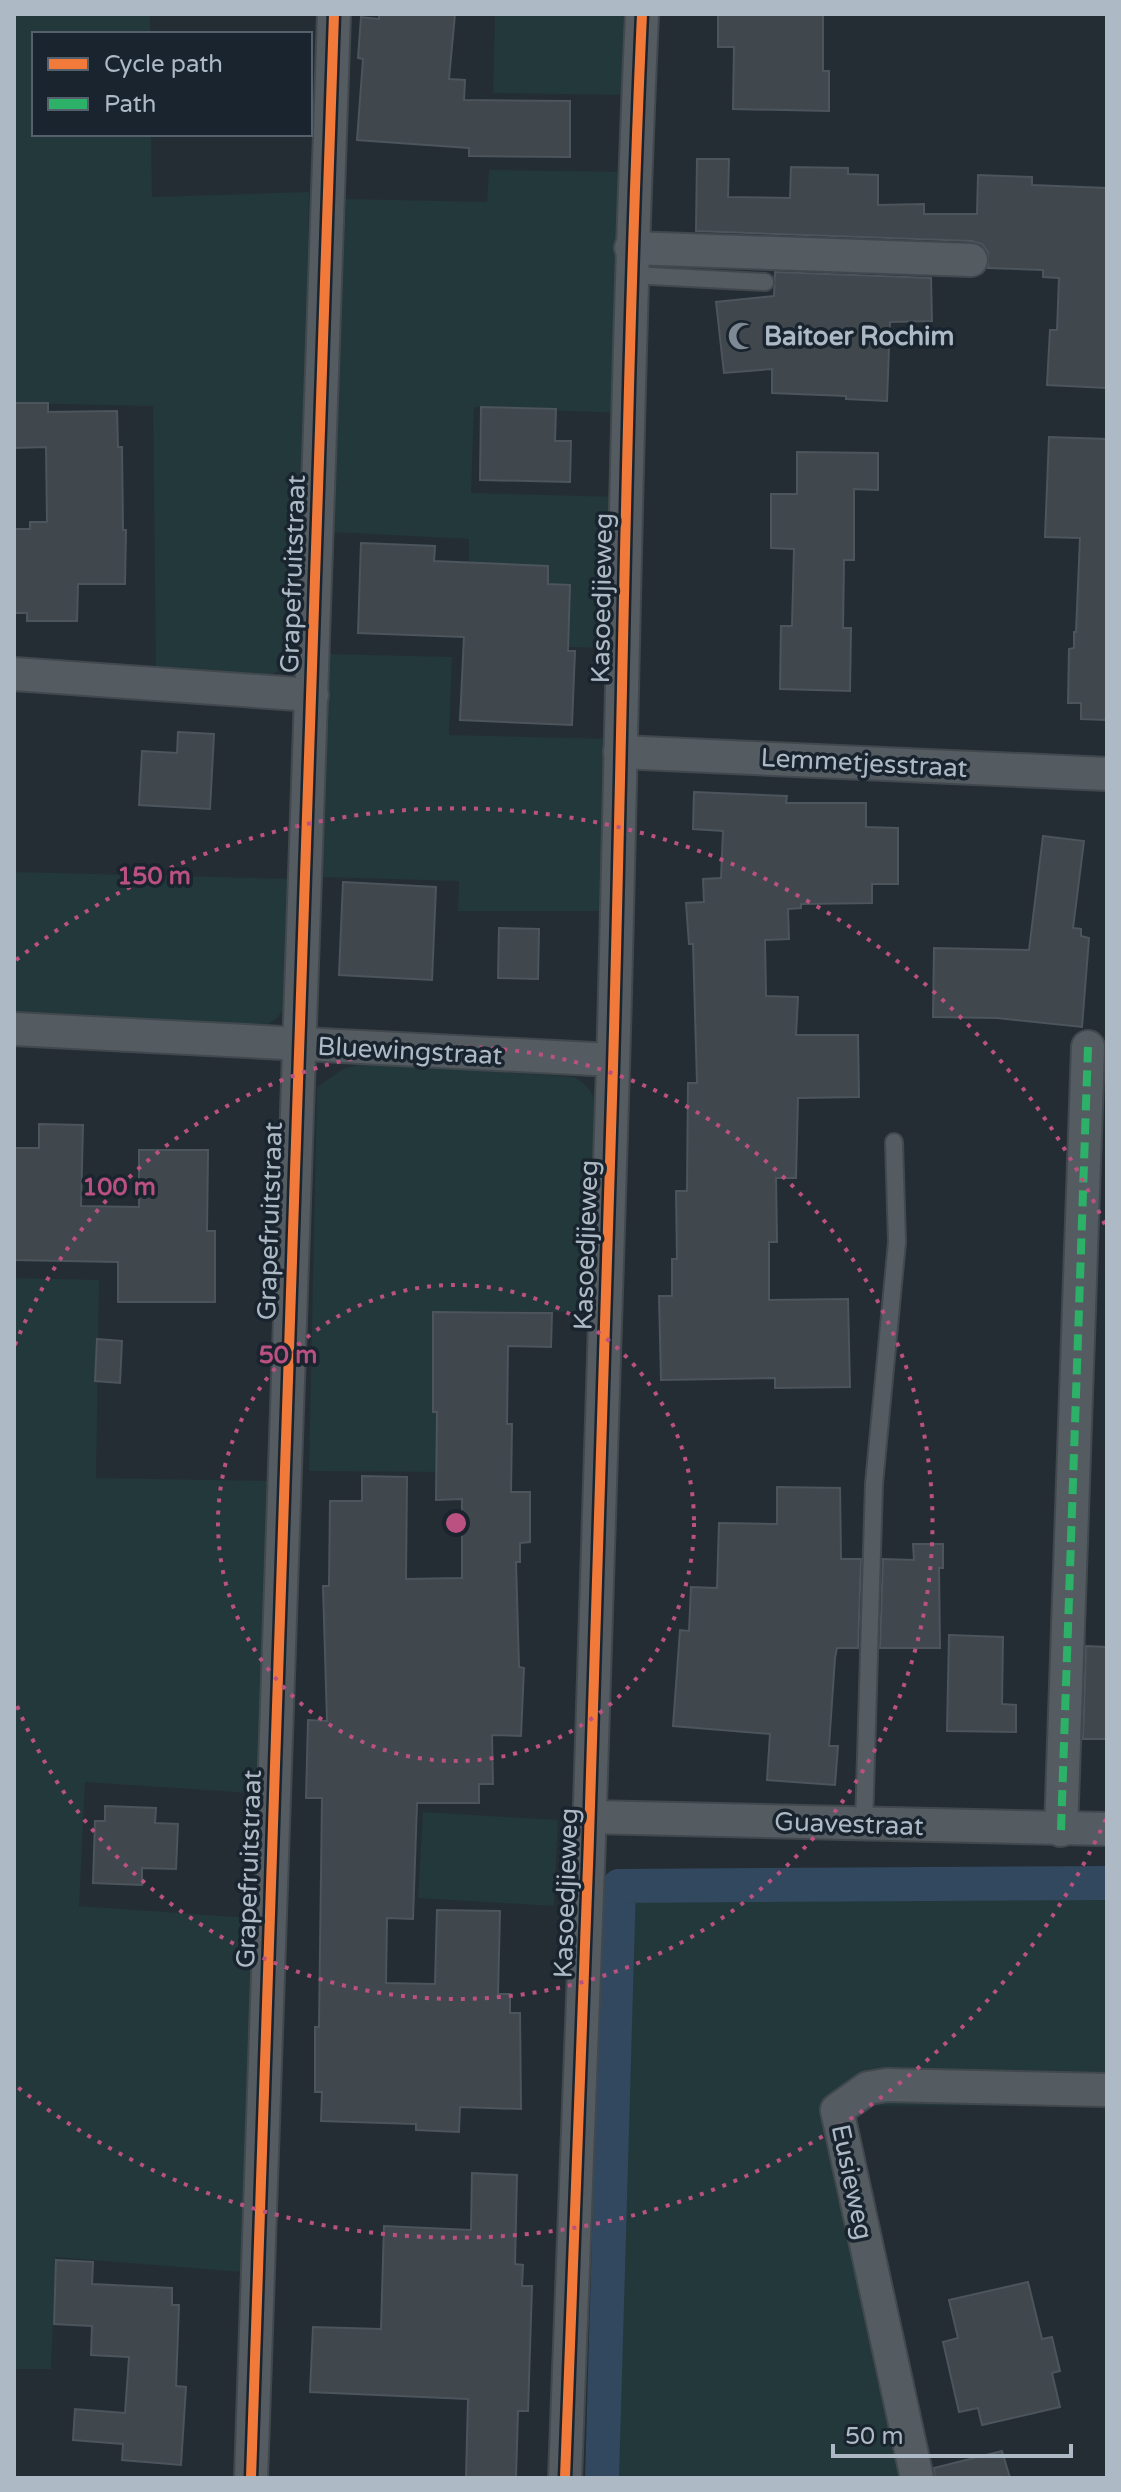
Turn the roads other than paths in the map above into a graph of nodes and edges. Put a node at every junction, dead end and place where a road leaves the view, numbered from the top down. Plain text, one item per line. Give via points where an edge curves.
1 (334, 14) edge
2 (642, 14) edge
3 (971, 260) dead end
4 (631, 262) junction
5 (765, 282) dead end
6 (14, 674) edge
7 (312, 695) junction
8 (620, 752) junction
9 (1107, 774) edge
10 (14, 1029) edge
11 (298, 1046) junction
12 (1088, 1047) dead end
13 (613, 1060) junction
14 (894, 1142) dead end
15 (591, 1817) junction
16 (864, 1824) junction
17 (1107, 1829) edge
18 (1061, 1830) junction
19 (1107, 2090) edge
20 (251, 2478) edge
21 (565, 2478) edge
22 (917, 2478) edge

1 - 7 street, Grapefruitstraat
2 - 4 street, Kasoedjieweg
3 - 4 street
4 - 5 lane
4 - 8 street, Kasoedjieweg
6 - 7 street
7 - 11 street, Grapefruitstraat
8 - 9 street, Lemmetjesstraat
8 - 13 street, Kasoedjieweg
10 - 11 street, Bluewingstraat
11 - 13 street, Bluewingstraat
11 - 20 street, Grapefruitstraat
12 - 18 street
13 - 15 street, Kasoedjieweg
14 - 16 lane via 897,1242 874,1484
15 - 16 street, Guavestraat
15 - 21 street, Kasoedjieweg
16 - 18 street, Guavestraat
17 - 18 street, Guavestraat
19 - 22 street, Eusieweg via 887,2085 868,2088 837,2110

